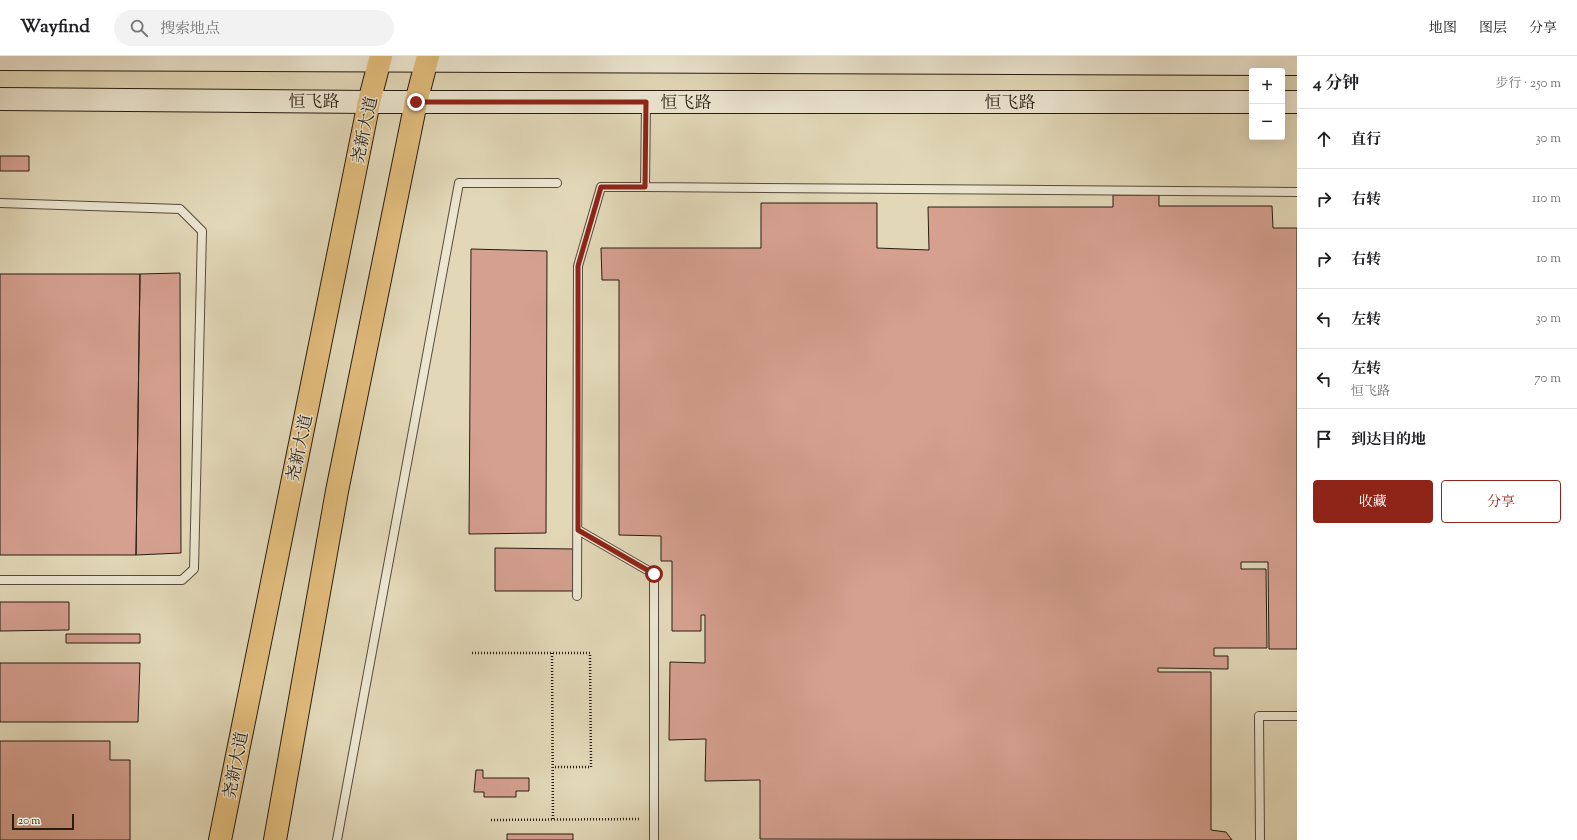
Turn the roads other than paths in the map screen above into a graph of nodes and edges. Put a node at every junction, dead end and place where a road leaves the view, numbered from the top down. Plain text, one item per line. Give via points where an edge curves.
1 (381, 58) edge
2 (0, 59) edge
3 (427, 59) edge
4 (622, 59) edge
5 (1297, 64) edge
6 (0, 99) edge
7 (369, 102) junction
8 (416, 102) junction
9 (646, 102) junction
10 (1249, 102) edge
11 (1285, 102) edge
12 (1297, 102) edge
13 (556, 183) dead end
14 (645, 187) junction
15 (1297, 192) edge
16 (0, 204) edge
17 (578, 530) junction
18 (0, 580) edge
19 (577, 596) dead end
20 (1297, 716) edge
21 (220, 840) edge
22 (275, 840) edge
23 (337, 840) edge
24 (654, 840) edge
25 (1260, 840) edge

1 - 2 main road
1 - 3 main road
1 - 7 main road, 尧新大道
3 - 4 main road
3 - 8 main road
4 - 5 main road
6 - 7 main road, 恒飞路
7 - 8 main road, 恒飞路
7 - 21 main road, 尧新大道
8 - 9 main road, 恒飞路
8 - 22 main road via 337,491
9 - 10 main road, 恒飞路
9 - 14 lane
11 - 12 main road
13 - 23 lane via 459,183
14 - 15 lane
14 - 17 lane via 601,187 578,266
16 - 18 lane via 180,209 202,231 194,569 182,580
17 - 19 lane
17 - 24 lane via 654,574
20 - 25 lane via 1259,716

